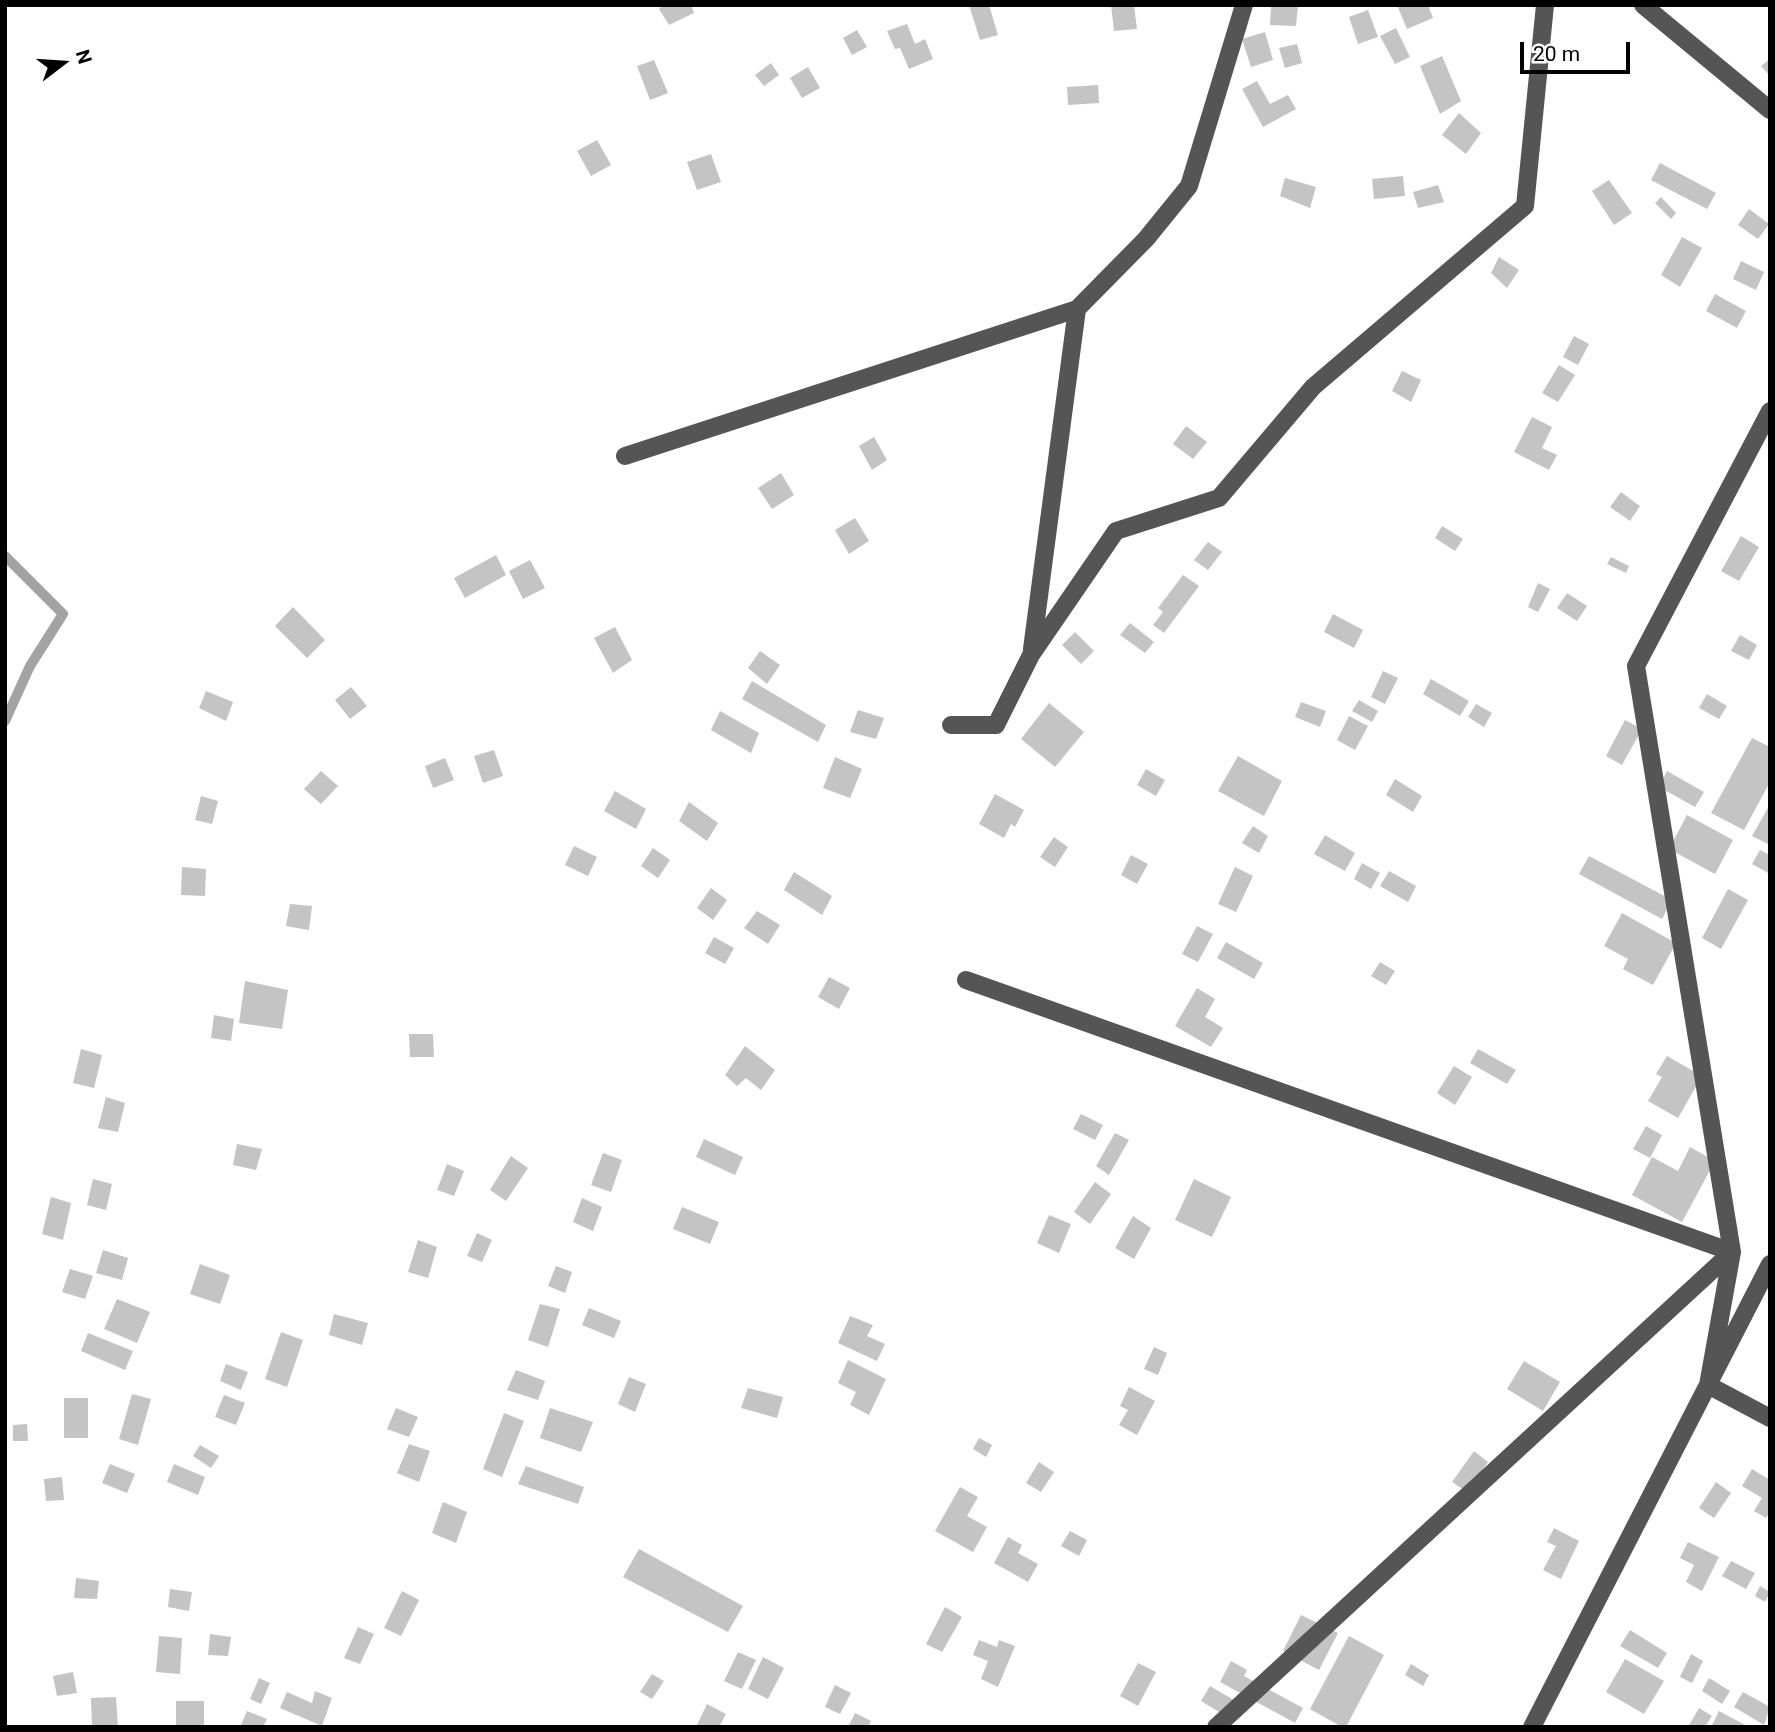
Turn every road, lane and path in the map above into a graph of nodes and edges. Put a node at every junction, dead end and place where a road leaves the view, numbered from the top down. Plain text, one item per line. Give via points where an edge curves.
1 (1244, 5) edge
2 (1545, 5) edge
3 (1643, 5) edge
4 (1770, 110) edge
5 (1077, 309) junction
6 (1770, 411) edge
7 (625, 456) dead end
8 (1031, 655) junction
9 (951, 725) dead end
10 (966, 980) dead end
11 (1732, 1252) junction
12 (1770, 1265) edge
13 (1708, 1385) junction
14 (1770, 1418) edge
15 (1216, 1727) edge
16 (1532, 1727) edge

1 - 5 street via 1189,186 1146,239
2 - 8 street via 1525,206 1313,387 1219,498 1116,531
3 - 4 street
5 - 7 street
5 - 8 street
6 - 11 street via 1636,666
8 - 9 street via 996,725
10 - 11 street
11 - 13 street
11 - 15 street
12 - 13 street
13 - 14 street
13 - 16 street

